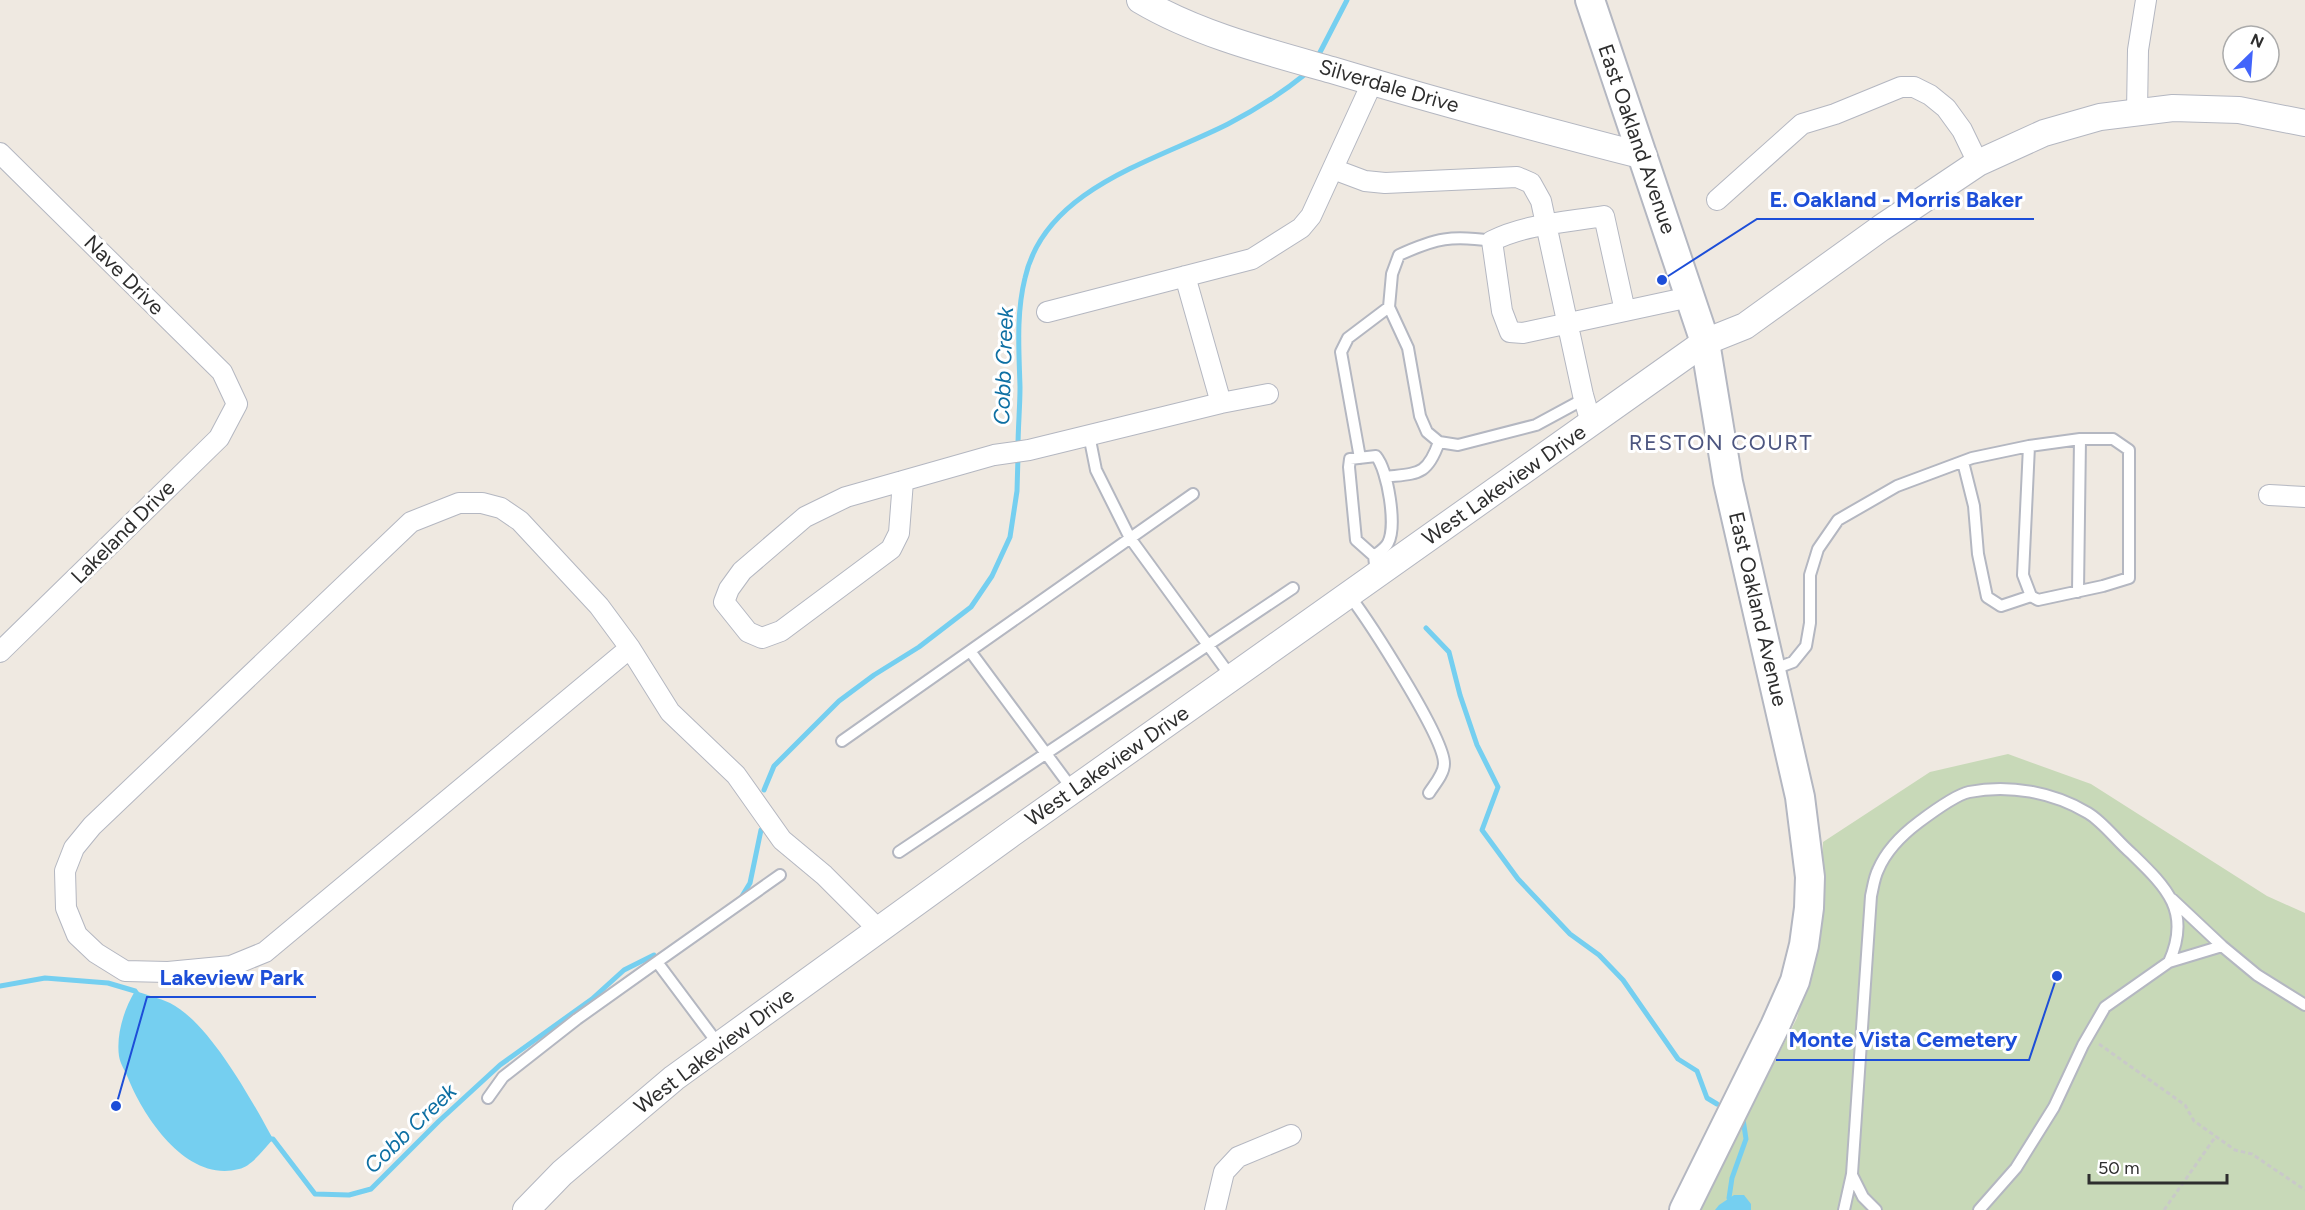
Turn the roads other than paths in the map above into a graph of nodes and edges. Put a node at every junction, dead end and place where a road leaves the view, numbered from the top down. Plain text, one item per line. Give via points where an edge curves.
1 (1140, 0) edge
2 (1590, 0) edge
3 (2146, 0) edge
4 (1372, 83) junction
5 (2138, 112) junction
6 (2305, 123) edge
7 (0, 153) edge
8 (1644, 156) junction
9 (1978, 163) junction
10 (1333, 169) junction
11 (1717, 200) dead end
12 (1546, 226) junction
13 (1492, 241) junction
14 (1185, 276) junction
15 (1690, 297) junction
16 (1389, 307) junction
17 (1626, 311) junction
18 (1047, 312) dead end
19 (1567, 324) junction
20 (1705, 342) junction
21 (1268, 394) dead end
22 (1584, 399) junction
23 (1221, 403) junction
24 (237, 404) joint
25 (1591, 423) junction
26 (1089, 435) junction
27 (2080, 439) junction
28 (1439, 442) junction
29 (2029, 446) junction
30 (1360, 458) junction
31 (1963, 462) junction
32 (1385, 477) junction
33 (903, 481) junction
34 (1193, 494) dead end
35 (2269, 495) dead end
36 (2305, 497) edge
37 (1130, 538) junction
38 (1375, 566) junction
39 (1293, 588) dead end
40 (2078, 592) junction
41 (1349, 595) junction
42 (2031, 596) junction
43 (1208, 645) junction
44 (630, 648) junction
45 (970, 651) junction
46 (0, 652) edge
47 (1772, 670) junction
48 (1232, 678) junction
49 (842, 741) dead end
50 (1046, 753) junction
51 (1073, 790) junction
52 (1430, 793) dead end
53 (899, 852) dead end
54 (780, 876) dead end
55 (2172, 898) junction
56 (879, 930) junction
57 (2222, 946) junction
58 (657, 962) junction
59 (2169, 962) junction
60 (2305, 1005) edge
61 (719, 1045) junction
62 (488, 1098) dead end
63 (1291, 1135) dead end
64 (1852, 1174) junction
65 (526, 1210) edge
66 (1215, 1210) edge
67 (1684, 1210) edge
68 (1844, 1210) edge
69 (1876, 1210) edge
70 (1979, 1210) edge

1 - 4 street, Silverdale Drive via 1214,33
2 - 8 main road, East Oakland Avenue
3 - 5 street via 2138,50
4 - 8 street, Silverdale Drive
4 - 10 street
5 - 6 street, West Lakeview Drive via 2173,108 2239,111
5 - 9 street, West Lakeview Drive via 2100,117 2044,133
7 - 24 street, Nave Drive via 222,372
8 - 15 main road, East Oakland Avenue
9 - 11 street via 1946,108 1914,87 1901,87 1802,124
9 - 20 street, West Lakeview Drive via 1745,326
10 - 12 street via 1365,181 1385,183 1516,177 1531,183 1541,201
10 - 14 street via 1311,216 1301,228 1252,260
12 - 13 street
12 - 17 street via 1604,216
12 - 19 street
13 - 16 lane via 1451,237 1399,255 1392,274
13 - 19 street via 1502,311 1510,332
14 - 18 street
14 - 23 street
15 - 17 street
15 - 20 main road, East Oakland Avenue
16 - 28 lane via 1408,348 1420,416 1427,432
16 - 30 lane via 1348,338 1341,352
17 - 19 street
19 - 22 street
20 - 25 street, West Lakeview Drive
20 - 47 main road, East Oakland Avenue via 1728,482
21 - 23 street
22 - 25 street
22 - 28 lane via 1536,425 1458,445
23 - 26 street
24 - 46 street, Lakeland Drive via 219,438
25 - 38 street, West Lakeview Drive
26 - 33 street via 994,455
26 - 37 lane via 1096,470
27 - 29 lane
27 - 40 lane
27 - 40 lane via 2113,439 2129,450 2129,578
28 - 32 lane via 1426,468
29 - 31 lane
29 - 42 lane via 2023,575
30 - 32 lane via 1376,456
30 - 38 lane via 1350,459 1349,467 1356,540
31 - 42 lane via 1974,506 1987,597 2001,606
31 - 47 lane via 1898,486 1838,520 1818,549 1810,575 1806,646 1793,662
32 - 38 lane via 1391,504 1391,535
33 - 33 street via 846,497 805,517 742,571 724,602 748,632 762,638 781,631 891,549 899,533
34 - 37 lane
35 - 36 street
37 - 43 lane
37 - 45 lane
38 - 41 street, West Lakeview Drive
39 - 43 lane
40 - 42 lane via 2038,600
41 - 48 street, West Lakeview Drive
41 - 52 lane via 1367,618 1442,750 1444,766
43 - 48 lane
43 - 50 lane
44 - 44 street via 599,606 520,521 501,508 459,502 411,522 80,840 65,871 66,908 76,935 125,971 168,972 231,966 265,952
44 - 56 street via 670,712 736,775 782,840 824,874
45 - 49 lane
45 - 50 lane
47 - 67 main road, East Oakland Avenue via 1807,844 1810,877 1804,945 1795,981 1775,1026
48 - 51 street, West Lakeview Drive
50 - 51 lane
50 - 53 lane
51 - 56 street, West Lakeview Drive
54 - 58 lane
55 - 57 lane
55 - 59 lane via 2179,923 2177,945
55 - 64 lane via 2090,814 2055,798 2014,789 1967,792 1930,813 1901,836 1878,869 1871,896
56 - 61 street, West Lakeview Drive
57 - 59 lane
57 - 60 lane via 2257,975
58 - 61 lane
58 - 62 lane via 503,1077
59 - 70 lane via 2105,1007 2054,1107 2016,1168
61 - 65 street, West Lakeview Drive via 561,1173
63 - 66 street via 1238,1157 1224,1172
64 - 68 lane
64 - 69 lane via 1863,1197

